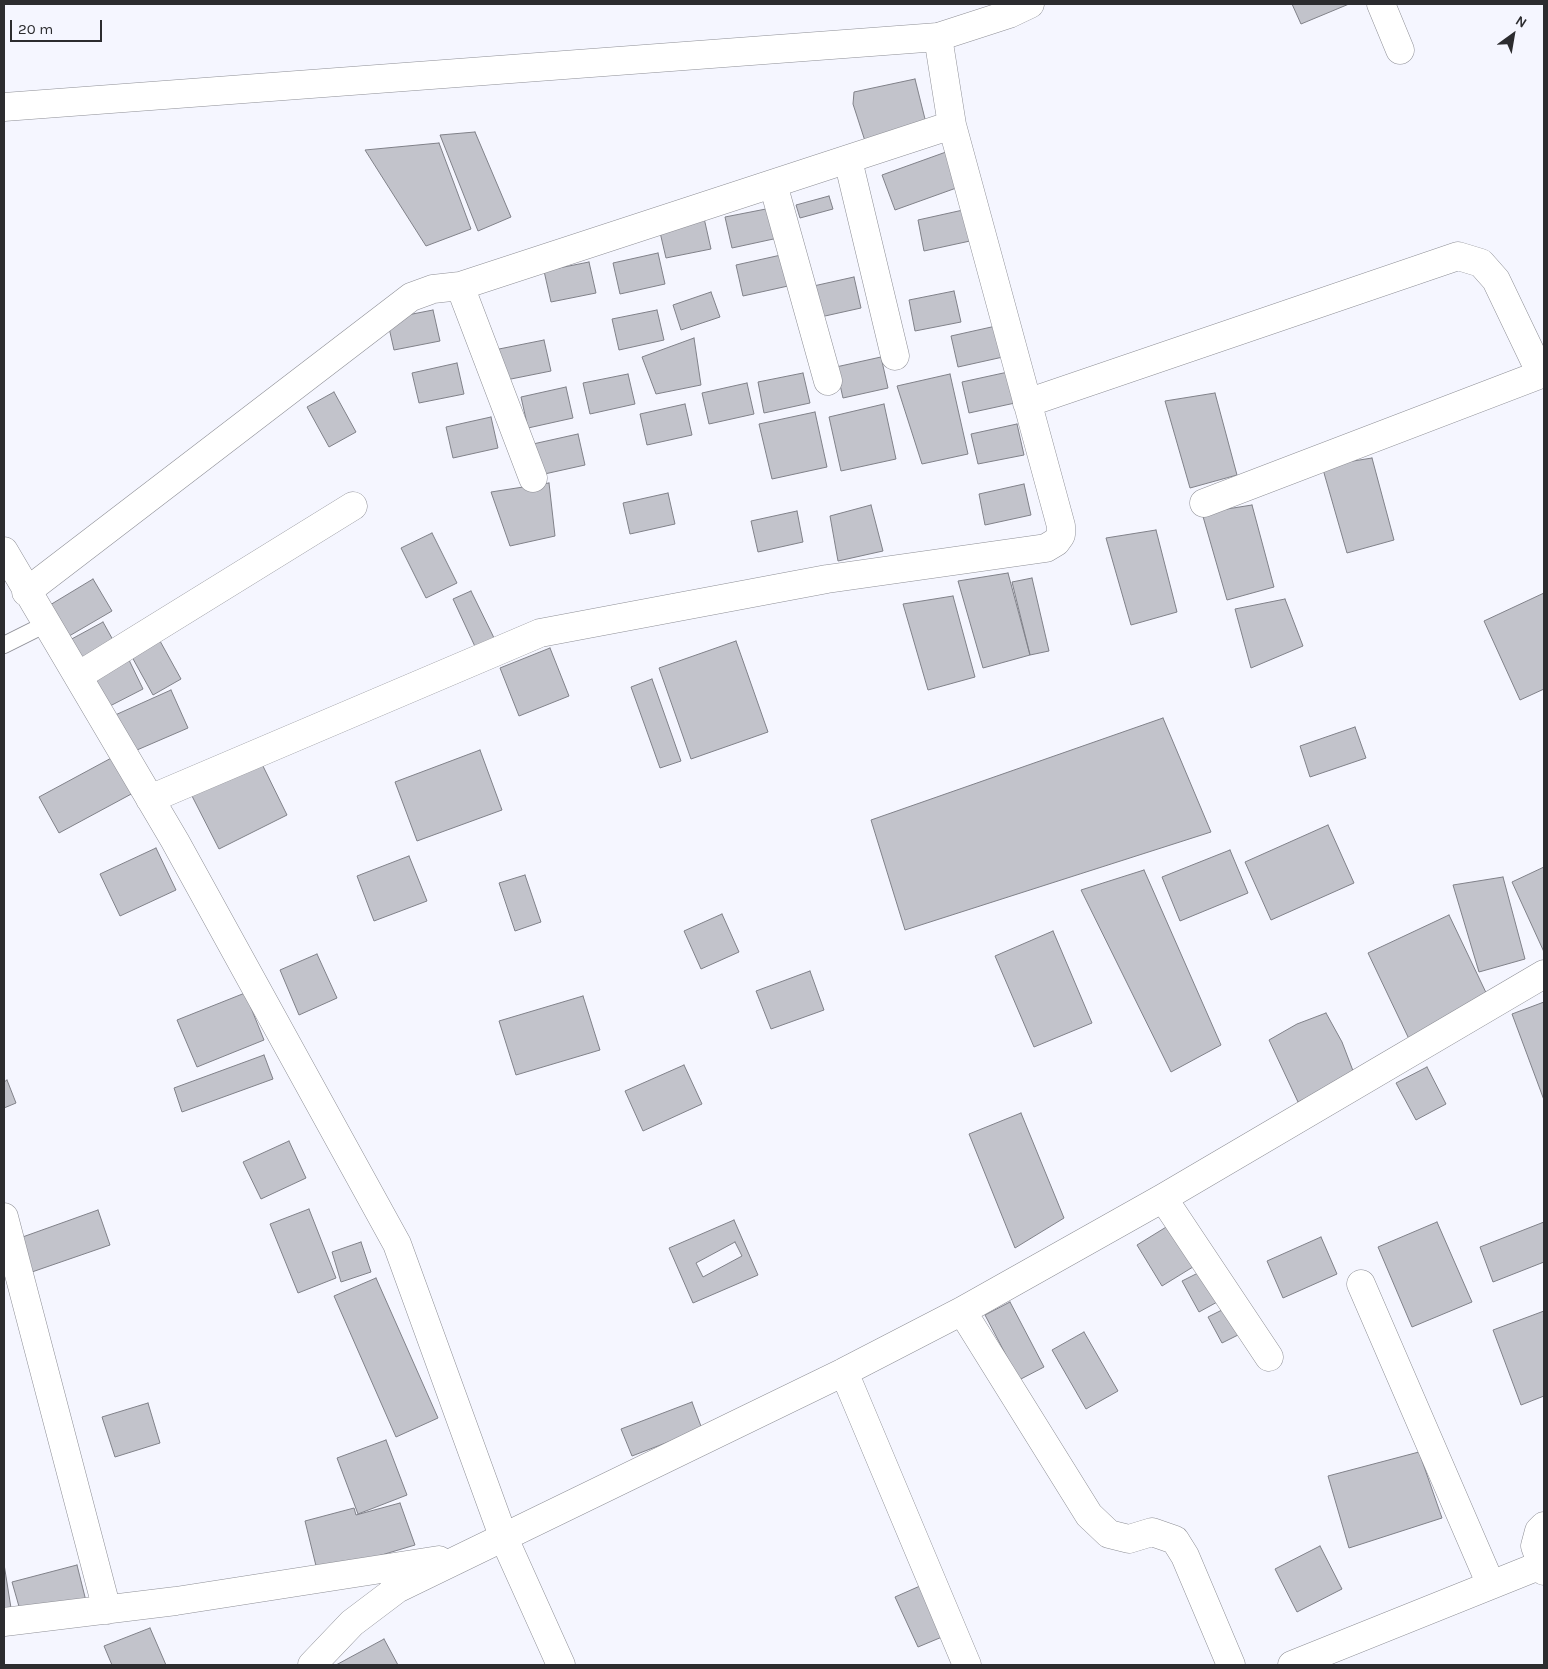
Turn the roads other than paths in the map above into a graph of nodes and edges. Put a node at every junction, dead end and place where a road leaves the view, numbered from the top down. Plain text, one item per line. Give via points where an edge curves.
1 (1030, 4) edge
2 (1381, 4) edge
3 (938, 37) junction
4 (1400, 50) dead end
5 (4, 106) edge
6 (952, 125) junction
7 (848, 160) junction
8 (773, 184) junction
9 (460, 286) junction
10 (895, 356) dead end
11 (1543, 374) edge
12 (828, 382) dead end
13 (1027, 403) junction
14 (532, 478) dead end
15 (1204, 503) dead end
16 (353, 506) dead end
17 (4, 551) edge
18 (26, 592) junction
19 (46, 624) junction
20 (4, 645) edge
21 (78, 676) junction
22 (150, 799) junction
23 (1544, 974) edge
24 (1163, 1198) junction
25 (4, 1216) edge
26 (1361, 1284) dead end
27 (962, 1311) junction
28 (1269, 1357) dead end
29 (844, 1372) junction
30 (1544, 1526) edge
31 (504, 1536) junction
32 (465, 1555) junction
33 (1543, 1568) edge
34 (1491, 1585) junction
35 (107, 1610) junction
36 (4, 1622) edge
37 (316, 1664) edge
38 (561, 1665) edge
39 (968, 1665) edge
40 (1231, 1665) edge
41 (1292, 1665) edge

1 - 3 street
2 - 4 street
3 - 5 street
3 - 6 street
6 - 7 street
6 - 13 street
7 - 8 street
7 - 10 street
8 - 9 street
8 - 12 street
9 - 14 street
9 - 18 street via 433,289 411,297
11 - 13 street via 1496,280 1481,262 1458,256
11 - 15 street
13 - 22 street via 1061,526 1061,535 1046,548 827,579 540,633
16 - 21 street
17 - 18 street
18 - 19 street
19 - 20 lane
19 - 21 street
21 - 22 street
22 - 31 street via 397,1244
23 - 24 street
24 - 27 street
24 - 28 street
25 - 35 street
26 - 34 street
27 - 29 street
27 - 40 street via 1090,1515 1110,1534 1129,1539 1152,1532 1175,1540 1185,1556
29 - 31 street
29 - 39 street
30 - 33 street via 1535,1546
31 - 32 street
31 - 38 street
32 - 35 street via 176,1602
32 - 37 street via 397,1589 352,1623
33 - 34 street
34 - 41 street
35 - 36 street

